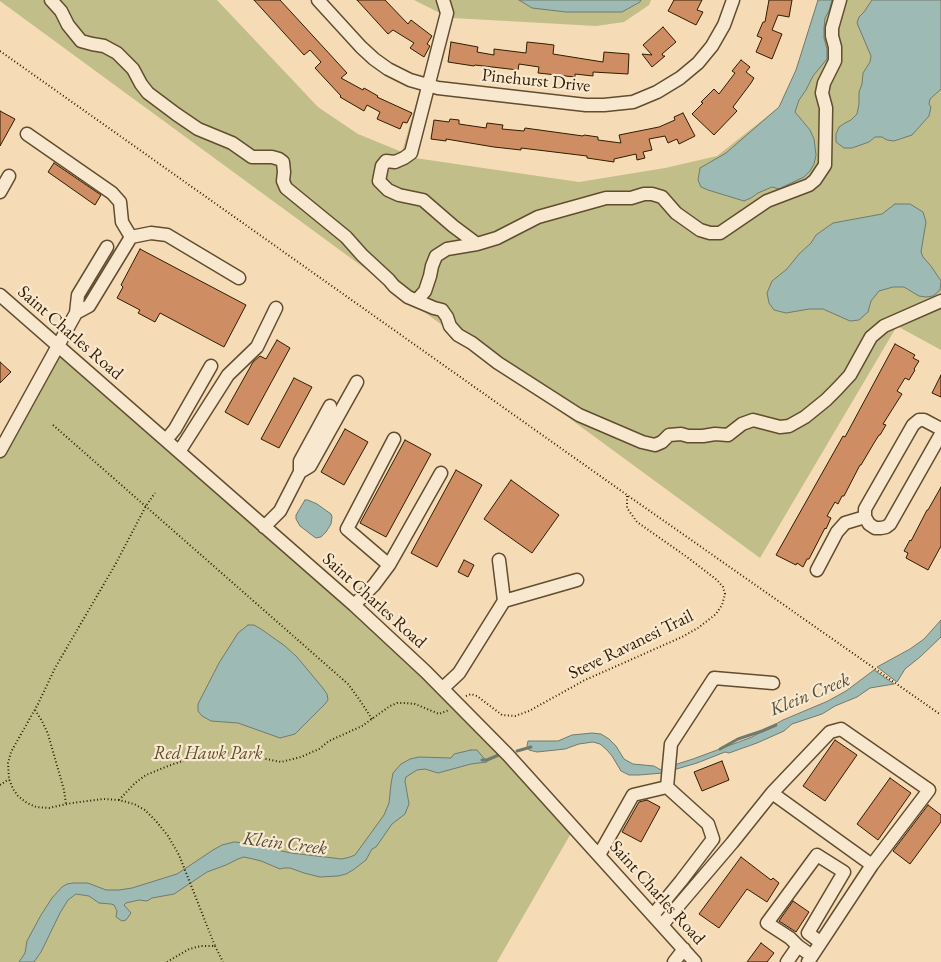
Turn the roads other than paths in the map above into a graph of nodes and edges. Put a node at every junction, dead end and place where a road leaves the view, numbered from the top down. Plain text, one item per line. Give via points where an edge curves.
1 (51, 0) edge
2 (318, 0) edge
3 (443, 0) edge
4 (733, 0) edge
5 (840, 0) edge
6 (429, 86) junction
7 (27, 134) dead end
8 (9, 176) dead end
9 (0, 192) edge
10 (131, 237) junction
11 (477, 244) junction
12 (107, 247) dead end
13 (239, 278) dead end
14 (0, 295) edge
15 (417, 300) junction
16 (941, 301) edge
17 (276, 308) dead end
18 (76, 313) junction
19 (58, 346) junction
20 (211, 366) dead end
21 (357, 382) dead end
22 (330, 406) dead end
23 (941, 429) edge
24 (941, 434) edge
25 (394, 439) dead end
26 (166, 440) junction
27 (0, 451) edge
28 (179, 452) junction
29 (300, 472) junction
30 (441, 473) dead end
31 (865, 517) junction
32 (264, 527) junction
33 (499, 560) dead end
34 (389, 565) junction
35 (816, 570) dead end
36 (577, 580) dead end
37 (504, 601) junction
38 (354, 605) junction
39 (773, 683) dead end
40 (443, 688) junction
41 (667, 787) junction
42 (772, 793) junction
43 (599, 855) junction
44 (872, 865) junction
45 (653, 915) junction
46 (662, 925) junction
47 (820, 942) junction
48 (798, 946) junction
49 (684, 949) junction
50 (810, 959) edge
51 (674, 962) edge
52 (696, 962) edge
53 (787, 962) edge

1 - 15 street via 81,41 104,46 117,53 133,69 148,93 176,114 252,157 272,157 283,162 286,188 346,237 394,286
2 - 6 street, Pinehurst Drive via 374,59 410,80
3 - 6 street via 447,13
4 - 6 street, Pinehurst Drive via 719,35 698,63 668,86 633,102 586,105
5 - 11 street via 832,28 835,61 822,94 826,108 825,165 809,185 768,201 720,233 700,230 662,198 644,194 631,198 606,198 538,217 497,238
6 - 11 street via 411,153 395,162 386,162 379,181 398,195 422,200
7 - 10 street via 112,193 120,202 122,222
8 - 9 street
10 - 13 street via 151,233 167,235
10 - 18 street via 89,306
11 - 15 street via 446,250 436,256 425,291
12 - 18 street via 78,295
14 - 19 street, Saint Charles Road
15 - 16 street via 442,310 458,335 578,415 655,445 669,434 728,435 753,420 789,426 812,412 844,382 871,337 884,326
17 - 28 street via 257,347 228,375
18 - 19 street
19 - 26 street, Saint Charles Road
19 - 27 street
20 - 26 street
21 - 29 street via 310,466
22 - 29 street via 300,461
23 - 31 street via 924,420 912,425 866,507
24 - 31 street via 890,524 876,528
25 - 34 street via 346,529
26 - 28 street, Saint Charles Road
28 - 32 street, Saint Charles Road
29 - 32 street via 280,511
30 - 34 street
31 - 35 street via 845,523
32 - 38 street, Saint Charles Road
33 - 37 street
34 - 38 street
36 - 37 street
37 - 40 street via 458,673
38 - 40 street, Saint Charles Road
39 - 41 street via 714,678 671,744
40 - 43 street, Saint Charles Road
41 - 43 street via 633,795
41 - 45 street via 708,824 713,839
42 - 44 street
42 - 44 street via 830,732 841,729 928,790
42 - 46 street
43 - 45 street, Saint Charles Road
44 - 47 street
45 - 46 street, Saint Charles Road
46 - 49 street, Saint Charles Road
47 - 48 street via 808,933 844,872 817,855 767,923
47 - 50 street
48 - 50 street
48 - 53 street
49 - 51 street
49 - 52 street, Saint Charles Road

